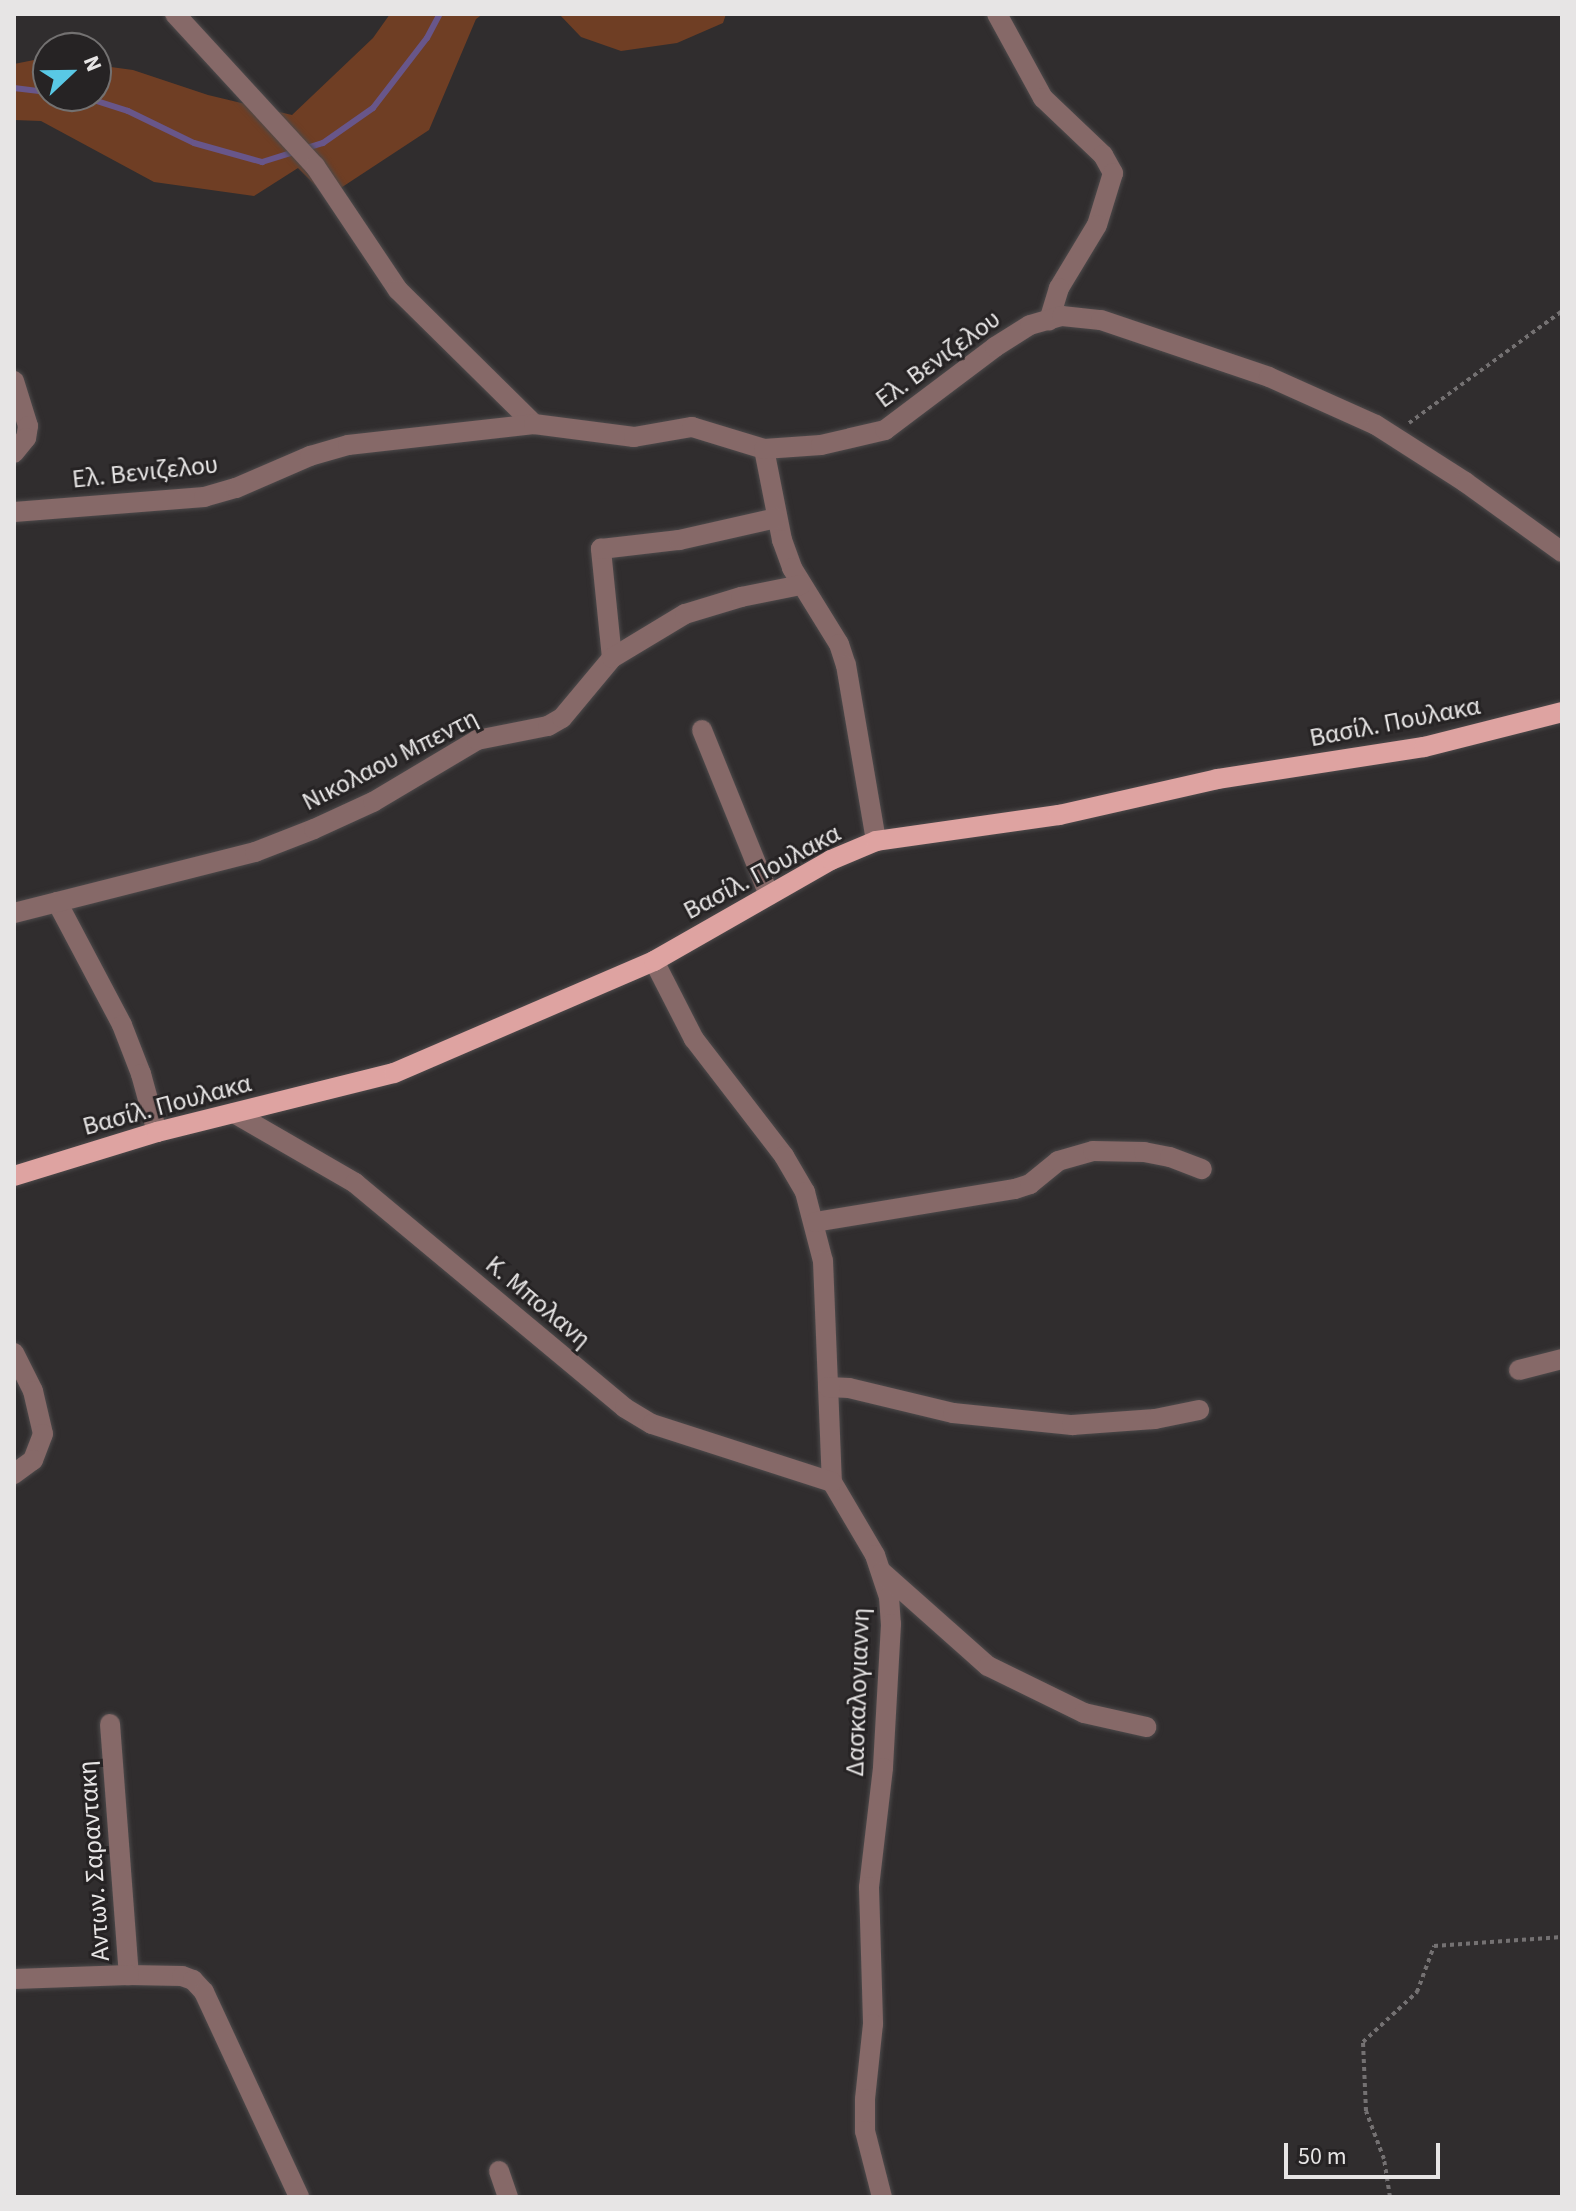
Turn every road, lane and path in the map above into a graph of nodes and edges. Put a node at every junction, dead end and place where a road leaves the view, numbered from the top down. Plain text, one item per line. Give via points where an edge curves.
1 (175, 14) edge
2 (997, 14) edge
3 (1562, 311) edge
4 (1049, 320) junction
5 (14, 381) edge
6 (534, 424) junction
7 (1393, 435) junction
8 (764, 449) junction
9 (14, 453) edge
10 (14, 512) edge
11 (777, 518) junction
12 (1562, 552) edge
13 (801, 585) junction
14 (612, 658) junction
15 (1562, 712) edge
16 (702, 730) dead end
17 (876, 841) junction
18 (769, 895) junction
19 (57, 902) junction
20 (14, 913) edge
21 (654, 961) junction
22 (234, 1113) junction
23 (157, 1132) junction
24 (1202, 1169) dead end
25 (14, 1176) edge
26 (815, 1222) junction
27 (14, 1353) edge
28 (1562, 1359) edge
29 (1519, 1370) dead end
30 (21, 1386) edge
31 (828, 1387) junction
32 (1199, 1410) dead end
33 (14, 1474) edge
34 (832, 1482) junction
35 (881, 1572) junction
36 (110, 1724) dead end
37 (1146, 1727) dead end
38 (1562, 1937) edge
39 (129, 1975) junction
40 (14, 1979) edge
41 (499, 2171) dead end
42 (299, 2197) edge
43 (508, 2197) edge
44 (882, 2197) edge
45 (1390, 2197) edge

1 - 6 street via 315,166 398,290
2 - 4 street via 1043,98 1103,155 1113,173 1097,225 1059,288
3 - 7 path
4 - 7 street, Ελ. Βενιζελου via 1062,316 1115,325 1269,377
4 - 8 street, Ελ. Βενιζελου via 1030,325 995,347 885,430 821,445
5 - 9 street via 28,426
6 - 8 street, Ελ. Βενιζελου via 634,437 692,427
6 - 10 street, Ελ. Βενιζελου via 348,445 204,497
7 - 12 street, Ελ. Βενιζελου
8 - 11 street
11 - 13 street
11 - 14 street via 679,540 601,549
13 - 14 street, Νικολαου Μπεντη via 685,614
13 - 17 street via 839,644 846,665
14 - 19 street, Νικολαου Μπεντη via 562,718 548,726 477,740 373,802 255,852
15 - 17 main road, Βασίλ. Πουλακα via 1424,747 1217,779 1059,815
16 - 18 street
17 - 18 main road, Βασίλ. Πουλακα
18 - 21 main road, Βασίλ. Πουλακα
19 - 20 street, Νικολαου Μπεντη
19 - 23 street via 122,1025
21 - 22 main road, Βασίλ. Πουλακα via 394,1073
21 - 26 street, Δασκαλογιαννη via 694,1039 784,1156
22 - 23 main road, Βασίλ. Πουλακα
22 - 34 street, Κ. Μπολανη via 355,1183 625,1408 652,1424
23 - 25 main road, Βασίλ. Πουλακα
24 - 26 street via 1144,1152 1093,1151 1058,1161 1015,1189
26 - 31 street, Δασκαλογιαννη via 823,1261
27 - 30 street
28 - 29 street
30 - 33 street via 43,1434 33,1460
31 - 32 street via 953,1413 1072,1425
31 - 34 street, Δασκαλογιαννη
34 - 35 street, Δασκαλογιαννη
35 - 37 street via 988,1666 1084,1713
35 - 44 street, Δασκαλογιαννη via 891,1624 883,1768 869,1887 873,2024 865,2109 872,2168
36 - 39 street, Αντων. Σαραντακη
38 - 45 path via 1434,1946 1417,1992 1363,2042 1366,2111 1384,2159
39 - 40 street
39 - 42 street, Αντων. Σαραντακη via 182,1976 204,1992
41 - 43 street

